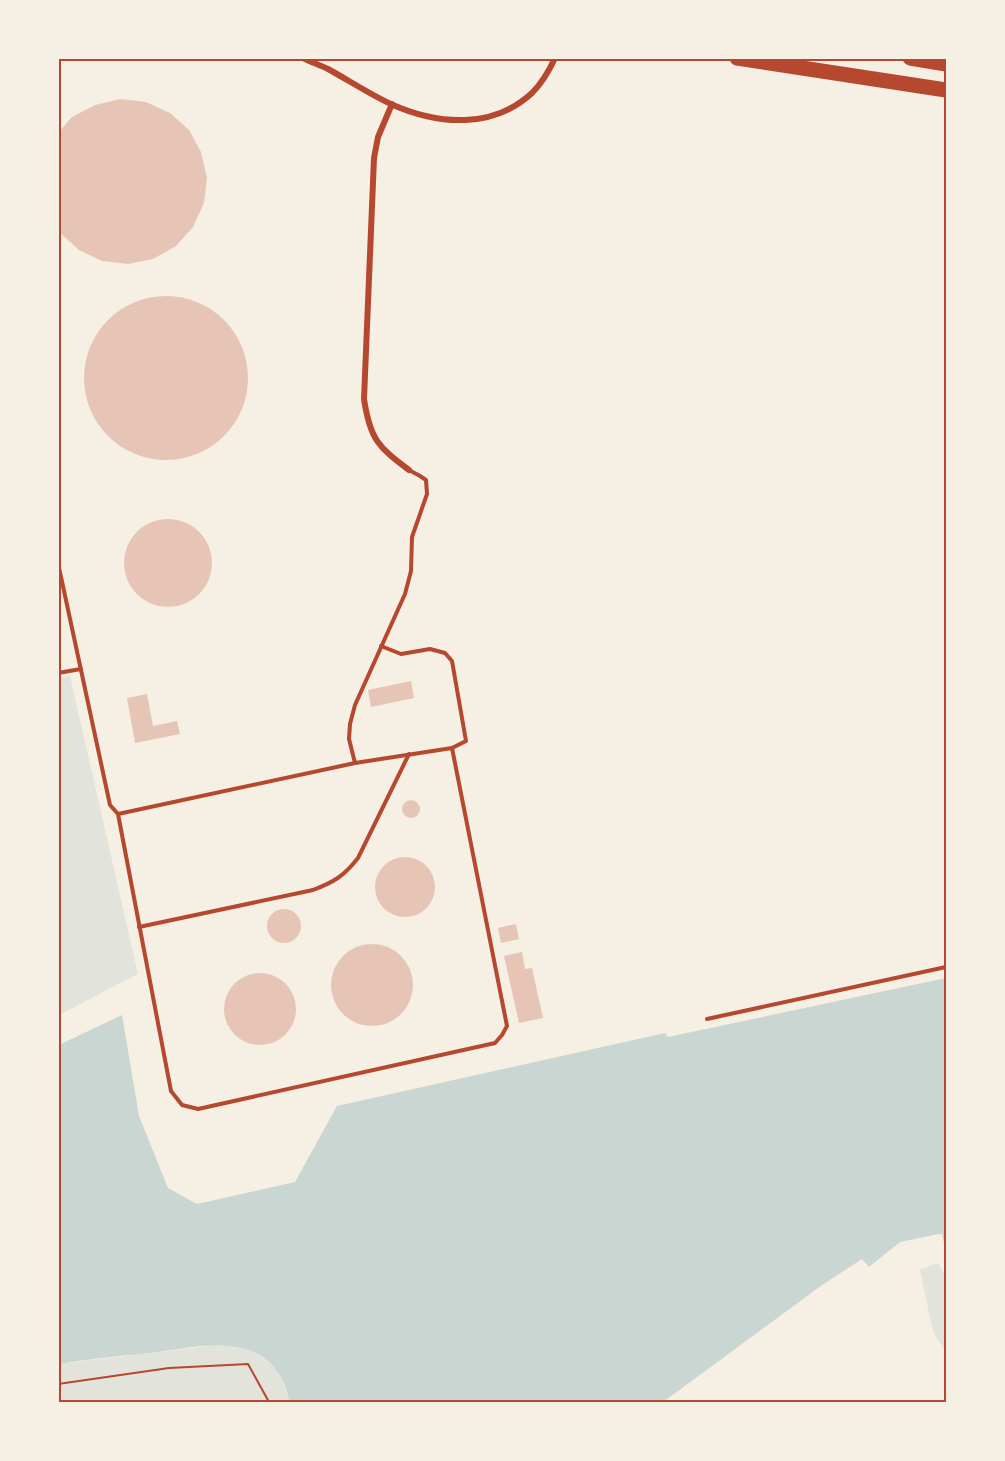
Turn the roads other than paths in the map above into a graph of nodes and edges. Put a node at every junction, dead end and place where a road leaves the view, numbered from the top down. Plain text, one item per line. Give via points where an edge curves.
1 (303, 58) edge
2 (555, 58) edge
3 (737, 58) edge
4 (910, 58) edge
5 (946, 64) edge
6 (946, 90) edge
7 (392, 104) junction
8 (409, 470) joint
9 (58, 562) edge
10 (381, 646) junction
11 (81, 669) junction
12 (58, 674) edge
13 (452, 748) junction
14 (409, 754) junction
15 (355, 763) junction
16 (118, 814) junction
17 (139, 927) junction
18 (946, 967) edge
19 (707, 1019) dead end

1 - 7 street
2 - 7 street via 548,74 532,92 500,114 463,121 438,119
3 - 6 highway
4 - 5 highway
7 - 8 street via 374,158 364,399 376,441
8 - 10 lane via 426,480 427,494 412,537 411,571 405,594
9 - 11 lane
10 - 13 lane via 401,654 430,649 445,653 452,661 466,741
10 - 15 lane via 350,724
11 - 12 lane
11 - 16 lane via 110,805
13 - 14 lane
13 - 17 lane via 507,1026 495,1043 198,1109 182,1105 171,1091
14 - 15 lane
14 - 17 lane via 358,858 331,883
15 - 16 lane
16 - 17 lane
18 - 19 lane

